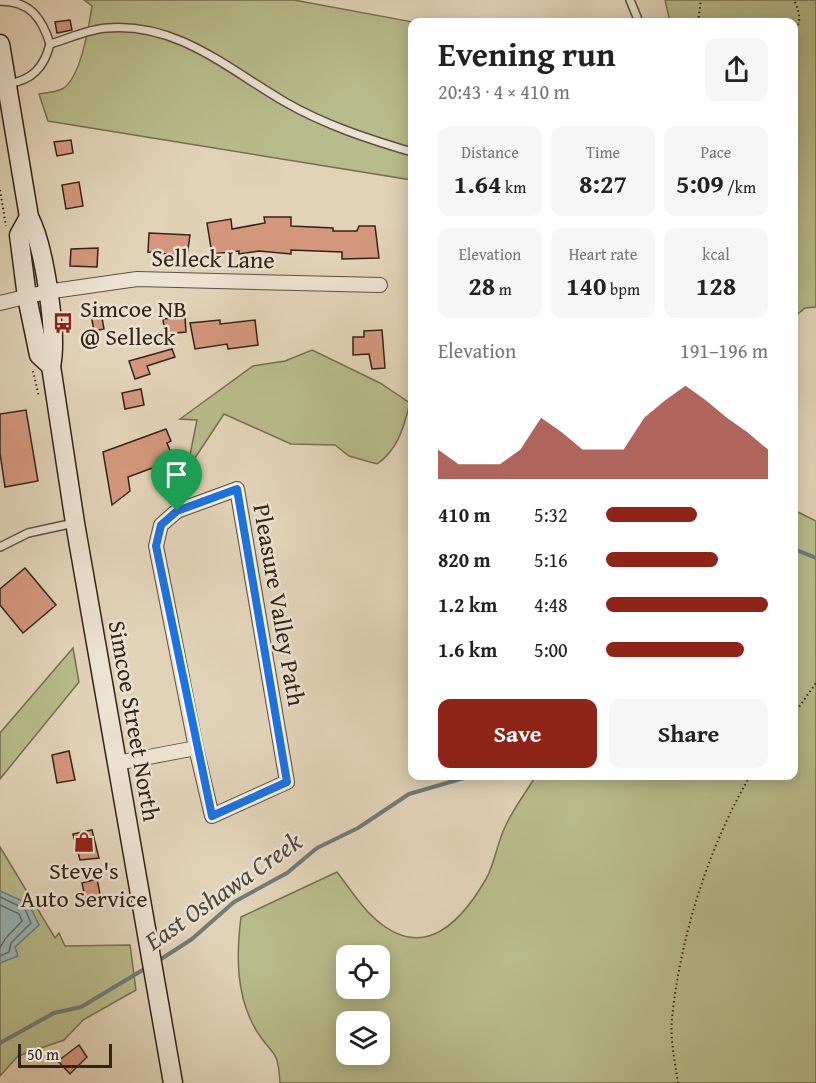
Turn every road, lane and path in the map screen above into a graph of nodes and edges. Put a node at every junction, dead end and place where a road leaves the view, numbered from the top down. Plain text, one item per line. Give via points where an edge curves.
1 (630, 0) edge
2 (701, 0) edge
3 (794, 0) edge
4 (0, 1) edge
5 (637, 18) edge
6 (699, 18) edge
7 (798, 26) edge
8 (0, 44) edge
9 (50, 44) junction
10 (7, 84) junction
11 (408, 151) edge
12 (29, 217) junction
13 (380, 285) dead end
14 (46, 292) junction
15 (27, 297) junction
16 (0, 303) edge
17 (51, 366) junction
18 (75, 523) junction
19 (0, 547) edge
20 (816, 683) edge
21 (798, 708) edge
22 (196, 748) junction
23 (117, 764) junction
24 (748, 780) edge
25 (173, 1083) edge
26 (678, 1083) edge

1 - 5 lane
2 - 6 path
3 - 7 path via 800,13
4 - 9 lane via 34,11 44,23
8 - 10 main road, Simcoe Street North
9 - 10 lane via 40,69 24,81
9 - 11 lane via 105,28 170,35 207,52 318,120
10 - 12 main road, Simcoe Street North
12 - 14 main road, Simcoe Street North via 37,232
12 - 15 main road, Simcoe Street North via 19,235
13 - 14 street, Selleck Lane via 137,279
14 - 15 street, Selleck Lane
14 - 17 main road, Simcoe Street North via 55,348
15 - 16 street, Selleck Lane
15 - 17 main road, Simcoe Street North via 39,355
17 - 18 main road, Simcoe Street North
18 - 19 lane via 28,533
18 - 23 main road, Simcoe Street North
20 - 21 path
22 - 22 street, Pleasure Valley Path via 212,816 287,782 237,489 177,511 161,525 156,546
22 - 23 street
23 - 25 main road, Simcoe Street North
24 - 26 path via 697,896 689,924 672,1020

